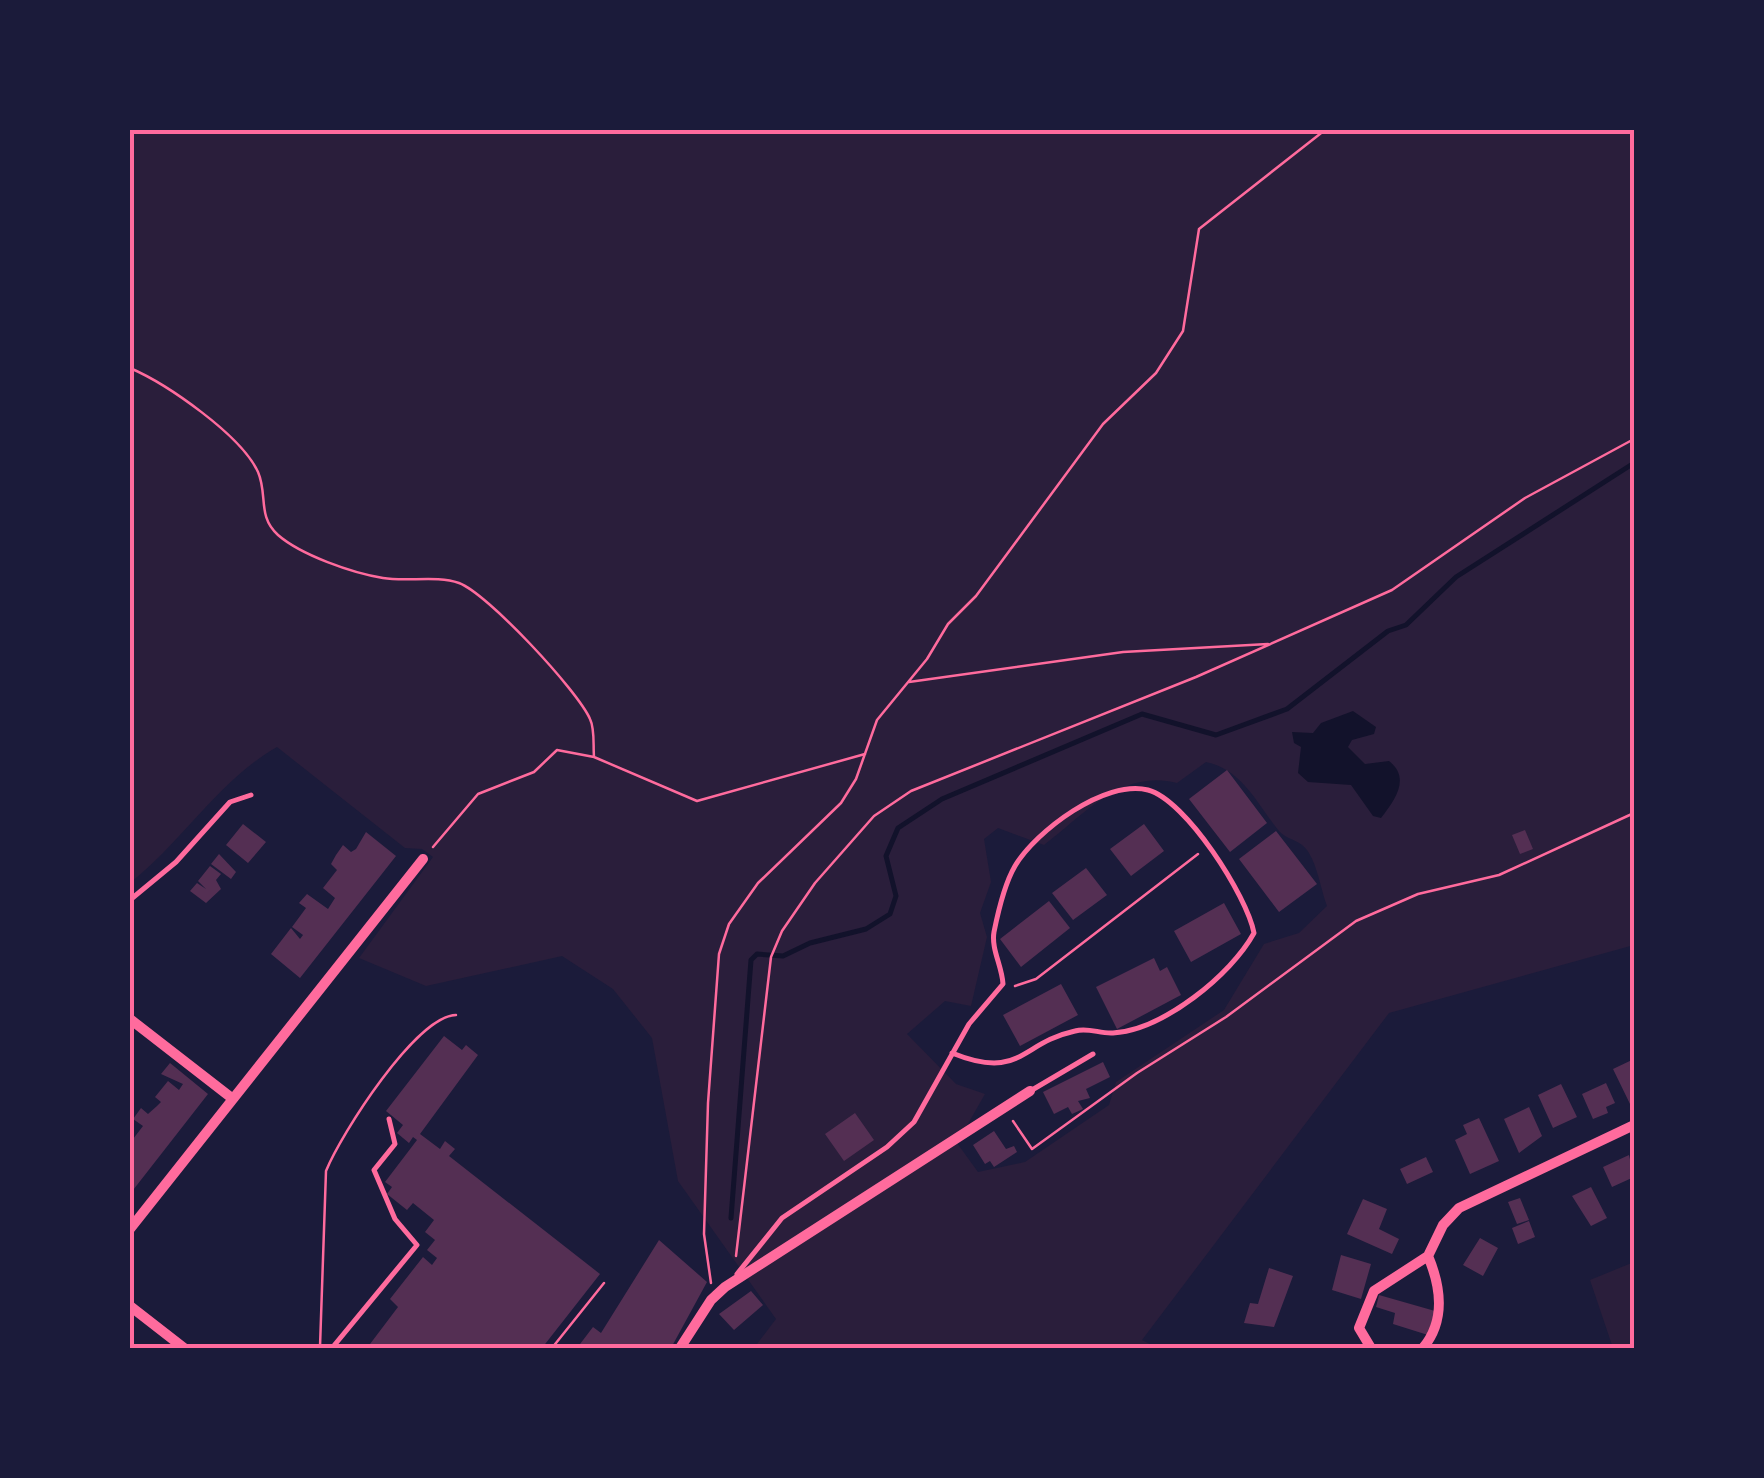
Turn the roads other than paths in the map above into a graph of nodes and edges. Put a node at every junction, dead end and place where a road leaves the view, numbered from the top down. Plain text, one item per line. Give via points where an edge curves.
1 (250, 796) dead end
2 (423, 859) road end
3 (130, 900) edge
4 (130, 1019) edge
5 (952, 1053) junction
6 (1093, 1054) dead end
7 (1030, 1091) joint
8 (233, 1099) junction
9 (389, 1119) dead end
10 (1634, 1124) edge
11 (130, 1230) edge
12 (1428, 1256) junction
13 (721, 1290) junction
14 (130, 1306) edge
15 (184, 1348) edge
16 (332, 1348) edge
17 (680, 1348) edge
18 (1371, 1348) edge
19 (1422, 1348) edge

1 - 3 lane via 230,802 176,862
2 - 8 street
4 - 8 street
5 - 5 lane via 1007,1063 1071,1031 1133,1028 1210,985 1242,956 1254,933 1250,909 1207,847 1152,790 1130,787 1086,805 1044,830 1013,870 994,934 1003,984
5 - 13 lane via 914,1122 782,1218
6 - 7 lane
7 - 13 street
8 - 11 street
9 - 16 lane via 395,1144 374,1170 395,1219 417,1245
10 - 12 street via 1479,1195 1442,1225
12 - 18 street via 1374,1291 1359,1328
12 - 19 street via 1437,1276 1438,1314
13 - 17 street
14 - 15 street

